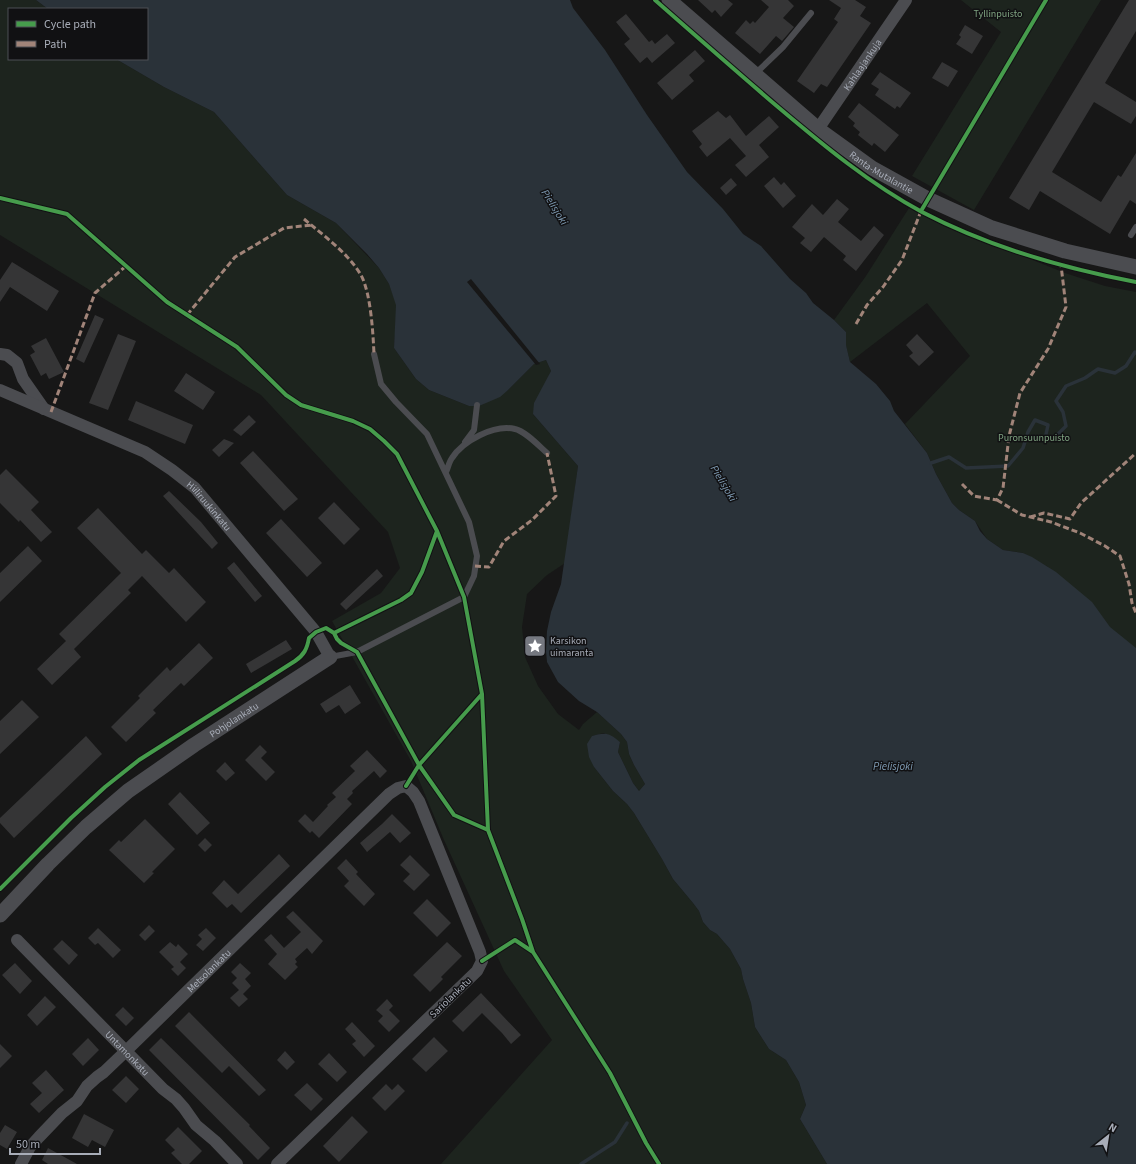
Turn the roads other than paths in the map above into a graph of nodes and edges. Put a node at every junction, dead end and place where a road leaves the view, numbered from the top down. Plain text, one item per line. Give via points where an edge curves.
1 (669, 0) edge
2 (906, 0) edge
3 (810, 13) dead end
4 (755, 74) junction
5 (818, 129) junction
6 (1136, 228) edge
7 (1132, 235) dead end
8 (1136, 267) edge
9 (0, 354) edge
10 (374, 354) dead end
11 (0, 390) edge
12 (477, 405) dead end
13 (44, 409) junction
14 (464, 444) junction
15 (547, 453) dead end
16 (446, 472) junction
17 (330, 657) junction
18 (406, 786) joint
19 (0, 914) edge
20 (17, 940) dead end
21 (126, 1051) junction
22 (21, 1164) edge
23 (237, 1164) edge
24 (277, 1164) edge

1 - 4 street, Ranta-Mutalantie
2 - 5 street, Kahlaajankuja
3 - 4 lane via 783,47
4 - 5 street, Ranta-Mutalantie
5 - 8 street, Ranta-Mutalantie via 872,168 928,199 992,228 1065,251
6 - 7 lane
9 - 13 street via 7,355 17,363 23,379
10 - 16 lane via 381,384 427,434
11 - 13 street, Hiiliruukinkatu
12 - 14 lane via 474,430
13 - 17 street, Hiiliruukinkatu via 145,452 195,488 316,632
14 - 15 lane via 497,429 515,429 532,439
14 - 16 lane via 452,458
16 - 17 lane, Pohjolankatu via 469,522 477,556 474,576 464,597 357,652
17 - 19 street, Pohjolankatu via 128,791 86,827
18 - 21 street, Metsolankatu via 389,794
18 - 24 street, Sariolankatu via 419,801 482,961 477,971
20 - 21 street, Untamonkatu
21 - 22 street, Metsolankatu via 92,1081 77,1101 38,1137
21 - 23 street, Untamonkatu via 176,1099 196,1125

